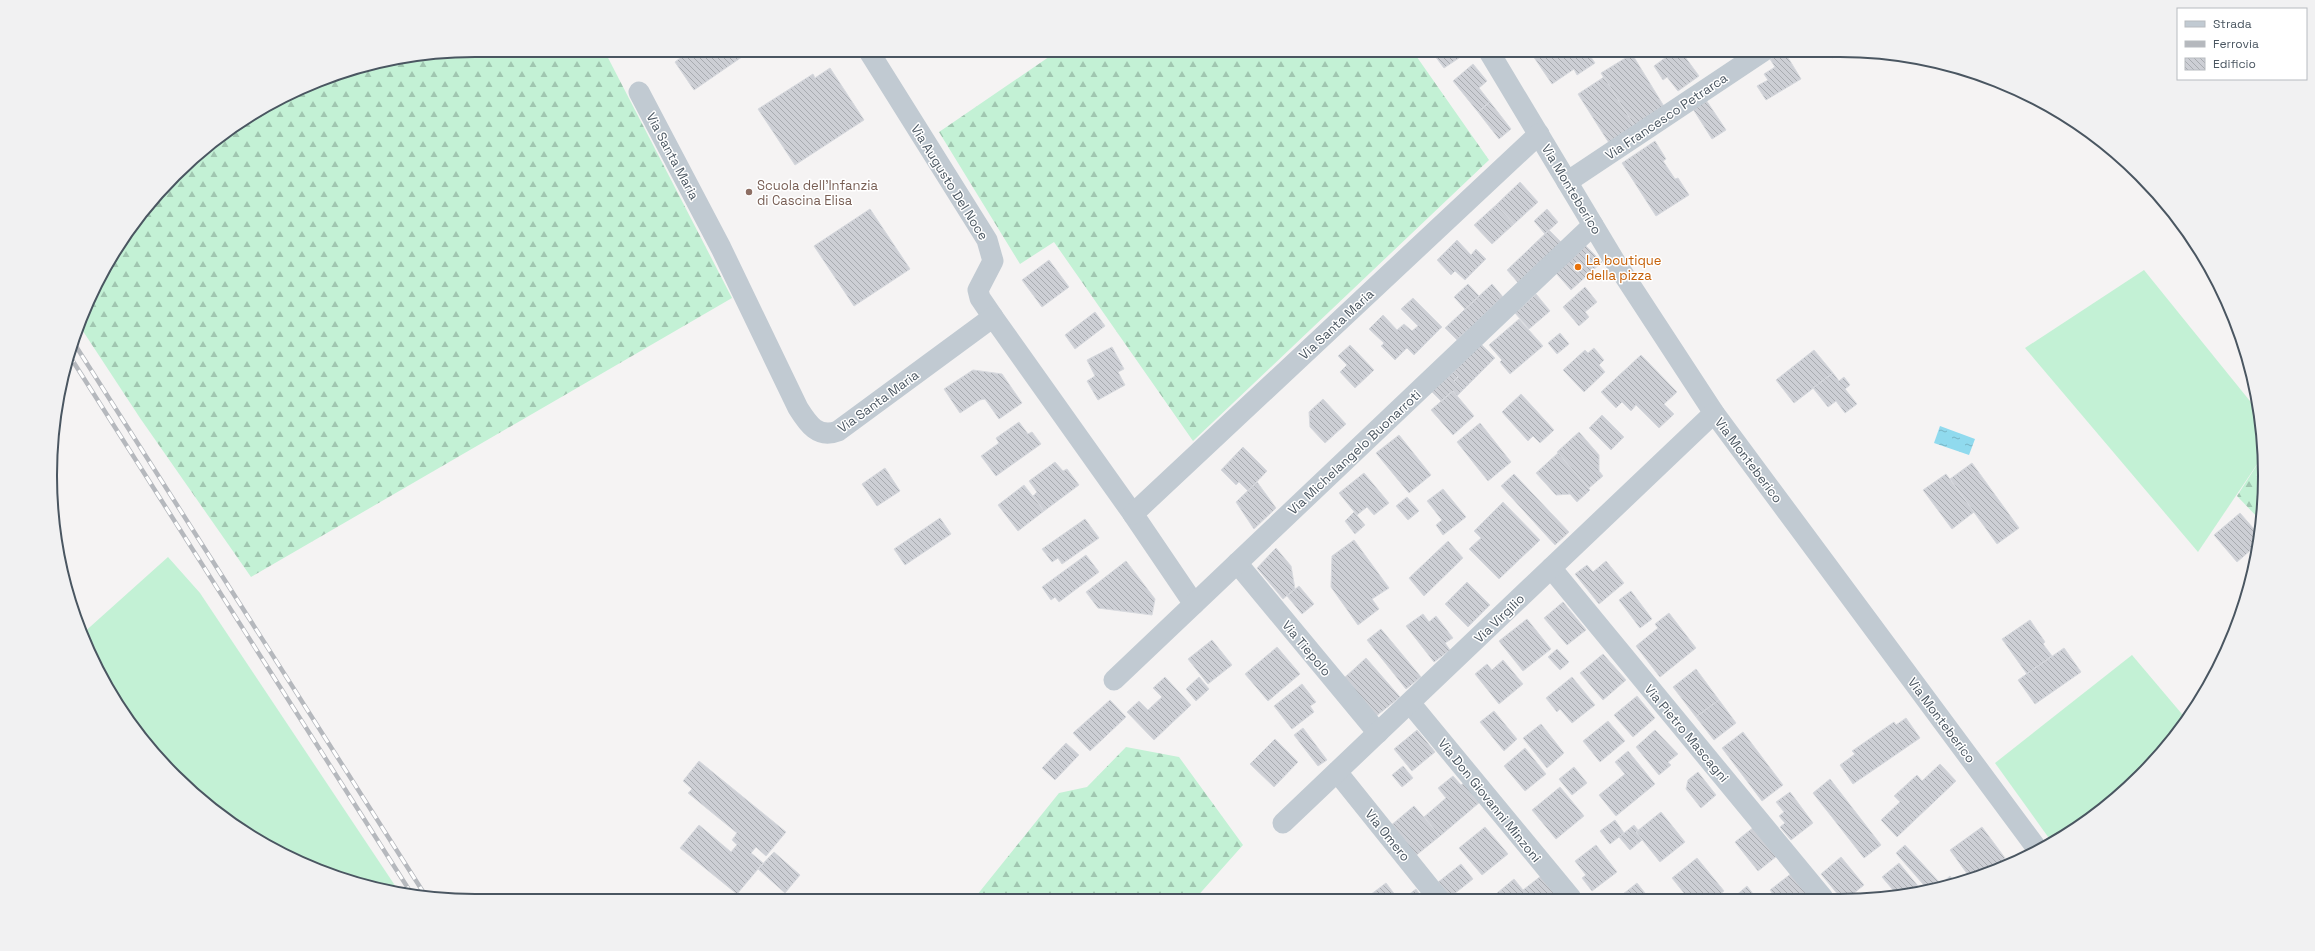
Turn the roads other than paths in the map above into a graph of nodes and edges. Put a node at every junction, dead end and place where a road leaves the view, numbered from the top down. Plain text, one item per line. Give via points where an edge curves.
1 (872, 57) edge
2 (1492, 57) edge
3 (1754, 57) edge
4 (639, 92) dead end
5 (1539, 134) junction
6 (1567, 182) junction
7 (1593, 225) junction
8 (993, 317) junction
9 (1714, 413) junction
10 (1133, 514) junction
11 (1237, 563) junction
12 (1551, 568) junction
13 (1194, 604) junction
14 (1114, 680) dead end
15 (1410, 702) junction
16 (1378, 733) junction
17 (1337, 772) junction
18 (1283, 823) dead end
19 (2035, 846) edge
20 (1436, 894) edge
21 (1567, 894) edge
22 (1820, 894) edge

1 - 8 street, Via Augusto Del Noce via 987,240 993,261 978,290 980,298
2 - 5 street, Via Monteberico
3 - 6 street, Via Francesco Petrarca
4 - 8 street, Via Santa Maria via 721,248 798,408 813,429 826,434 838,431
5 - 6 street, Via Monteberico
5 - 10 street, Via Santa Maria
6 - 7 street, Via Monteberico
7 - 9 street, Via Monteberico
7 - 11 street, Via Michelangelo Buonarroti
8 - 10 street
9 - 12 street, Via Virgilio
9 - 19 street, Via Monteberico
10 - 13 street
11 - 13 street, Via Michelangelo Buonarroti
11 - 16 street, Via Tiepolo
12 - 15 street, Via Virgilio
12 - 22 street, Via Pietro Mascagni
13 - 14 street, Via Michelangelo Buonarroti
15 - 16 street, Via Virgilio
15 - 21 street, Via Don Giovanni Minzoni
16 - 17 street, Via Virgilio
17 - 18 street, Via Virgilio
17 - 20 street, Via Omero

